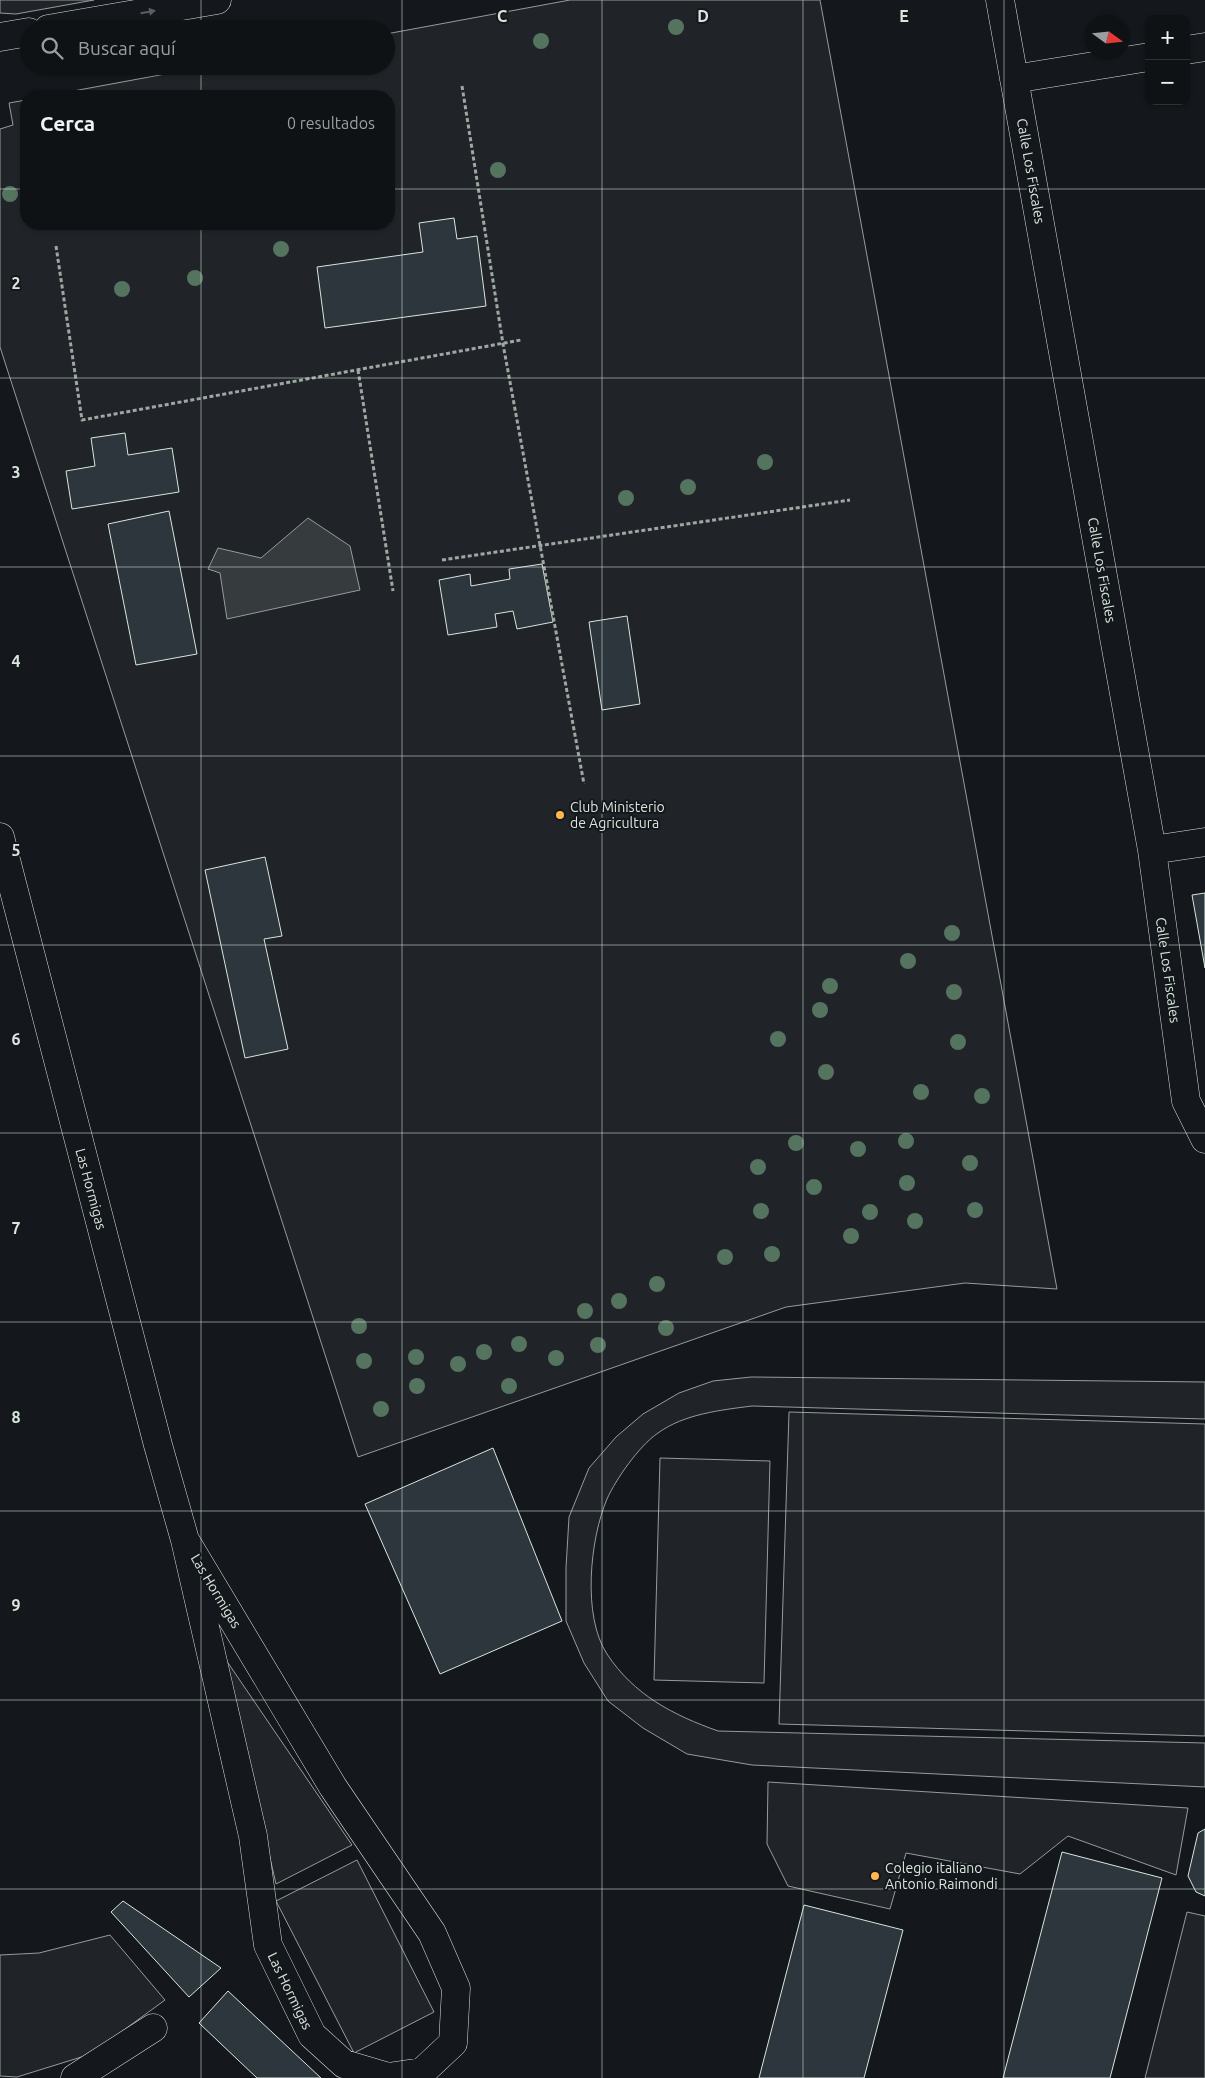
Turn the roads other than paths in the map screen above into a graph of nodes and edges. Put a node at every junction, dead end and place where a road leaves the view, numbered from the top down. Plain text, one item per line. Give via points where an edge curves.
1 (217, 0) edge
2 (1000, 0) edge
3 (100, 20) edge
4 (20, 34) edge
5 (0, 37) edge
6 (1205, 47) edge
7 (1190, 49) edge
8 (1145, 58) edge
9 (1014, 80) junction
10 (0, 837) edge
11 (1205, 842) edge
12 (1152, 850) junction
13 (1204, 1139) edge
14 (185, 1540) junction
15 (153, 2028) dead end
16 (75, 2078) edge

3 -> 1 street
2 - 9 street, Calle Los Fiscales
4 - 5 street
6 - 7 street
8 - 9 street
9 - 12 street, Calle Los Fiscales
10 - 14 street, Las Hormigas
11 - 12 street
12 - 13 street, Calle Los Fiscales via 1186,1102
14 - 14 street, Las Hormigas via 253,1836 268,1945 312,2035 344,2064 388,2076 422,2072 453,2043 456,1988 432,1934 333,1787
15 - 16 street

